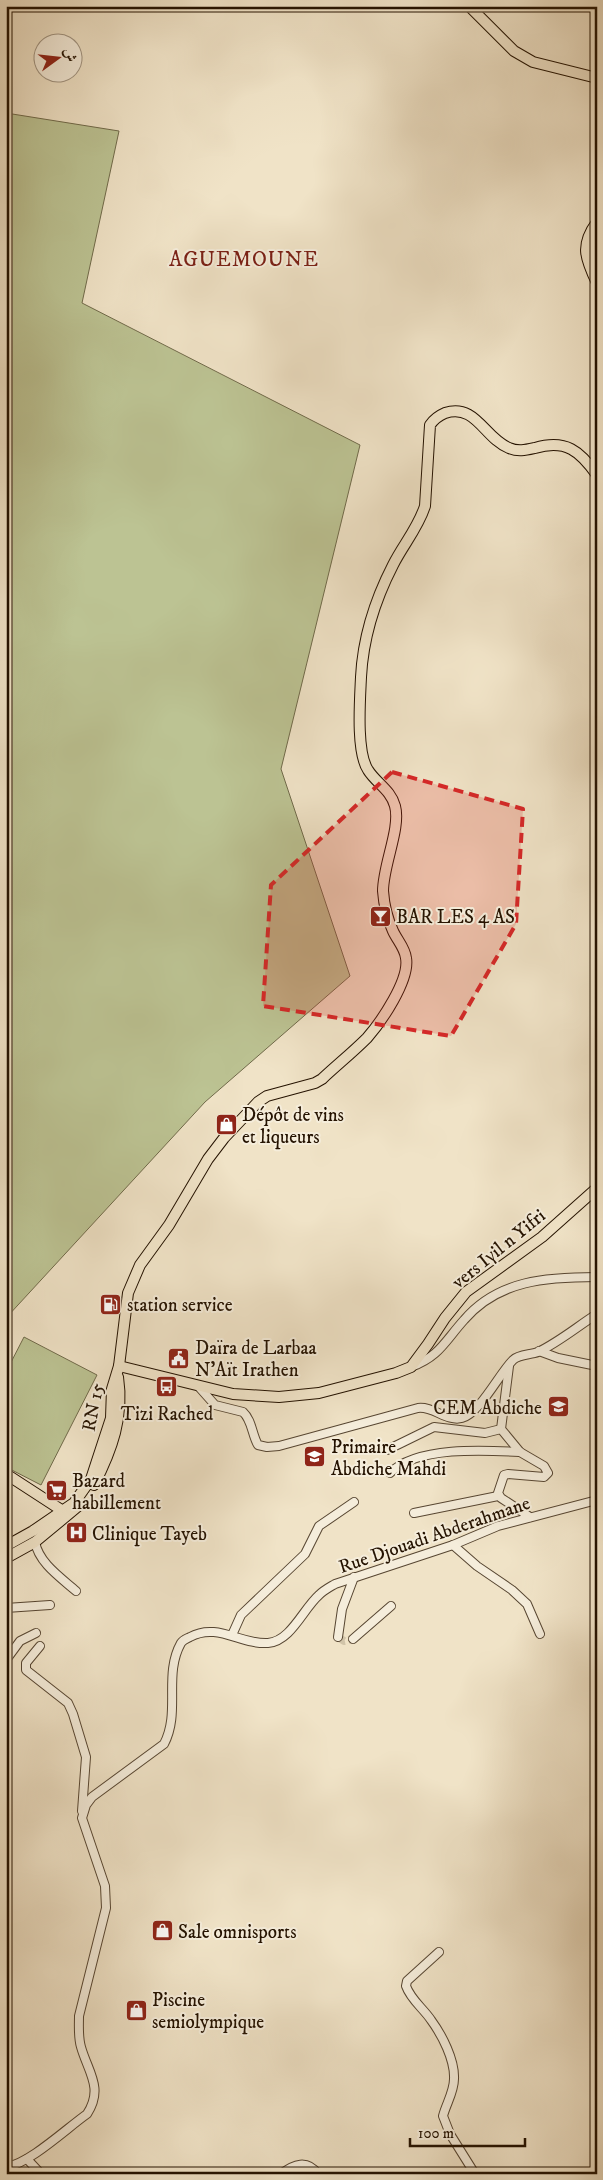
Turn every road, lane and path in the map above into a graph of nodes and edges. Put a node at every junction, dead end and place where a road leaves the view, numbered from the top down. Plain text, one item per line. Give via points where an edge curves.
1 (469, 6) edge
2 (597, 78) edge
3 (597, 222) edge
4 (597, 283) edge
5 (597, 475) edge
6 (597, 1188) edge
7 (597, 1277) edge
8 (597, 1314) edge
9 (539, 1351) junction
10 (510, 1364) junction
11 (597, 1366) edge
12 (411, 1367) junction
13 (118, 1370) junction
14 (199, 1386) junction
15 (501, 1429) junction
16 (387, 1450) dead end
17 (520, 1452) junction
18 (390, 1473) dead end
19 (6, 1474) edge
20 (498, 1496) junction
21 (597, 1500) edge
22 (354, 1502) dead end
23 (66, 1513) junction
24 (414, 1514) dead end
25 (530, 1517) junction
26 (35, 1542) junction
27 (454, 1545) junction
28 (6, 1546) edge
29 (6, 1558) edge
30 (354, 1577) junction
31 (76, 1591) dead end
32 (50, 1605) dead end
33 (391, 1606) dead end
34 (6, 1608) edge
35 (36, 1633) dead end
36 (540, 1634) dead end
37 (232, 1635) junction
38 (338, 1637) dead end
39 (353, 1640) dead end
40 (40, 1646) dead end
41 (6, 1660) edge
42 (82, 1818) junction
43 (439, 1952) dead end
44 (28, 2159) junction
45 (6, 2167) edge
46 (41, 2174) edge
47 (281, 2174) edge
48 (318, 2174) edge
49 (475, 2174) edge

1 - 2 main road via 514,51 533,62
3 - 4 main road via 586,239 585,250
5 - 13 main road, RN 15 via 579,452 550,445 517,451 508,448 476,419 460,411 440,415 430,425 425,506 380,595 367,637 361,678 363,760 374,778 388,791 396,814 384,891 386,913 406,958 405,974 380,1020 361,1043 322,1079 258,1102 208,1159 133,1278 128,1293
6 - 12 main road, vers Iγil n Yifri via 542,1237 466,1292
7 - 12 street via 540,1280 504,1289 483,1300 427,1361
8 - 9 street
9 - 10 street via 518,1357
9 - 11 street
10 - 14 street via 480,1404 461,1419 426,1407 418,1408 267,1447 258,1445 247,1415 215,1405
10 - 15 street
12 - 14 main road via 318,1393 279,1397 234,1394
13 - 14 main road
13 - 23 main road, RN 15 via 112,1389 111,1418 91,1479
15 - 16 street via 485,1433 434,1427
15 - 17 street
17 - 18 street via 454,1451 408,1461
17 - 20 street via 544,1466 548,1475 504,1475
19 - 23 main road
20 - 24 street
20 - 25 street
21 - 25 street, Rue Djouadi Abderahmane
22 - 37 street via 318,1526 305,1554 241,1615
23 - 26 main road, RN 15
23 - 28 main road, RN 15
25 - 27 street, Rue Djouadi Abderahmane via 498,1526
26 - 29 main road, RN 15
26 - 31 street via 37,1553 47,1565
27 - 30 street, Rue Djouadi Abderahmane
27 - 36 street via 527,1604
30 - 37 street, Rue Djouadi Abderahmane via 320,1594 282,1638 256,1643
30 - 38 street via 342,1609
32 - 34 street
33 - 39 street
35 - 41 street via 20,1641
37 - 42 street, Rue Djouadi Abderahmane via 217,1631 194,1634 182,1641 176,1654 171,1686 171,1732 164,1744 92,1797
40 - 42 street via 26,1663 26,1670 68,1703 73,1714 86,1757 81,1793
42 - 44 street via 105,1886 103,1925 78,2029 80,2047 92,2071 95,2090 87,2114
43 - 49 street via 407,1981 406,1986 431,2020 452,2064 451,2097 443,2116 450,2134
44 - 45 street
44 - 46 street
47 - 48 street via 302,2164 313,2167

